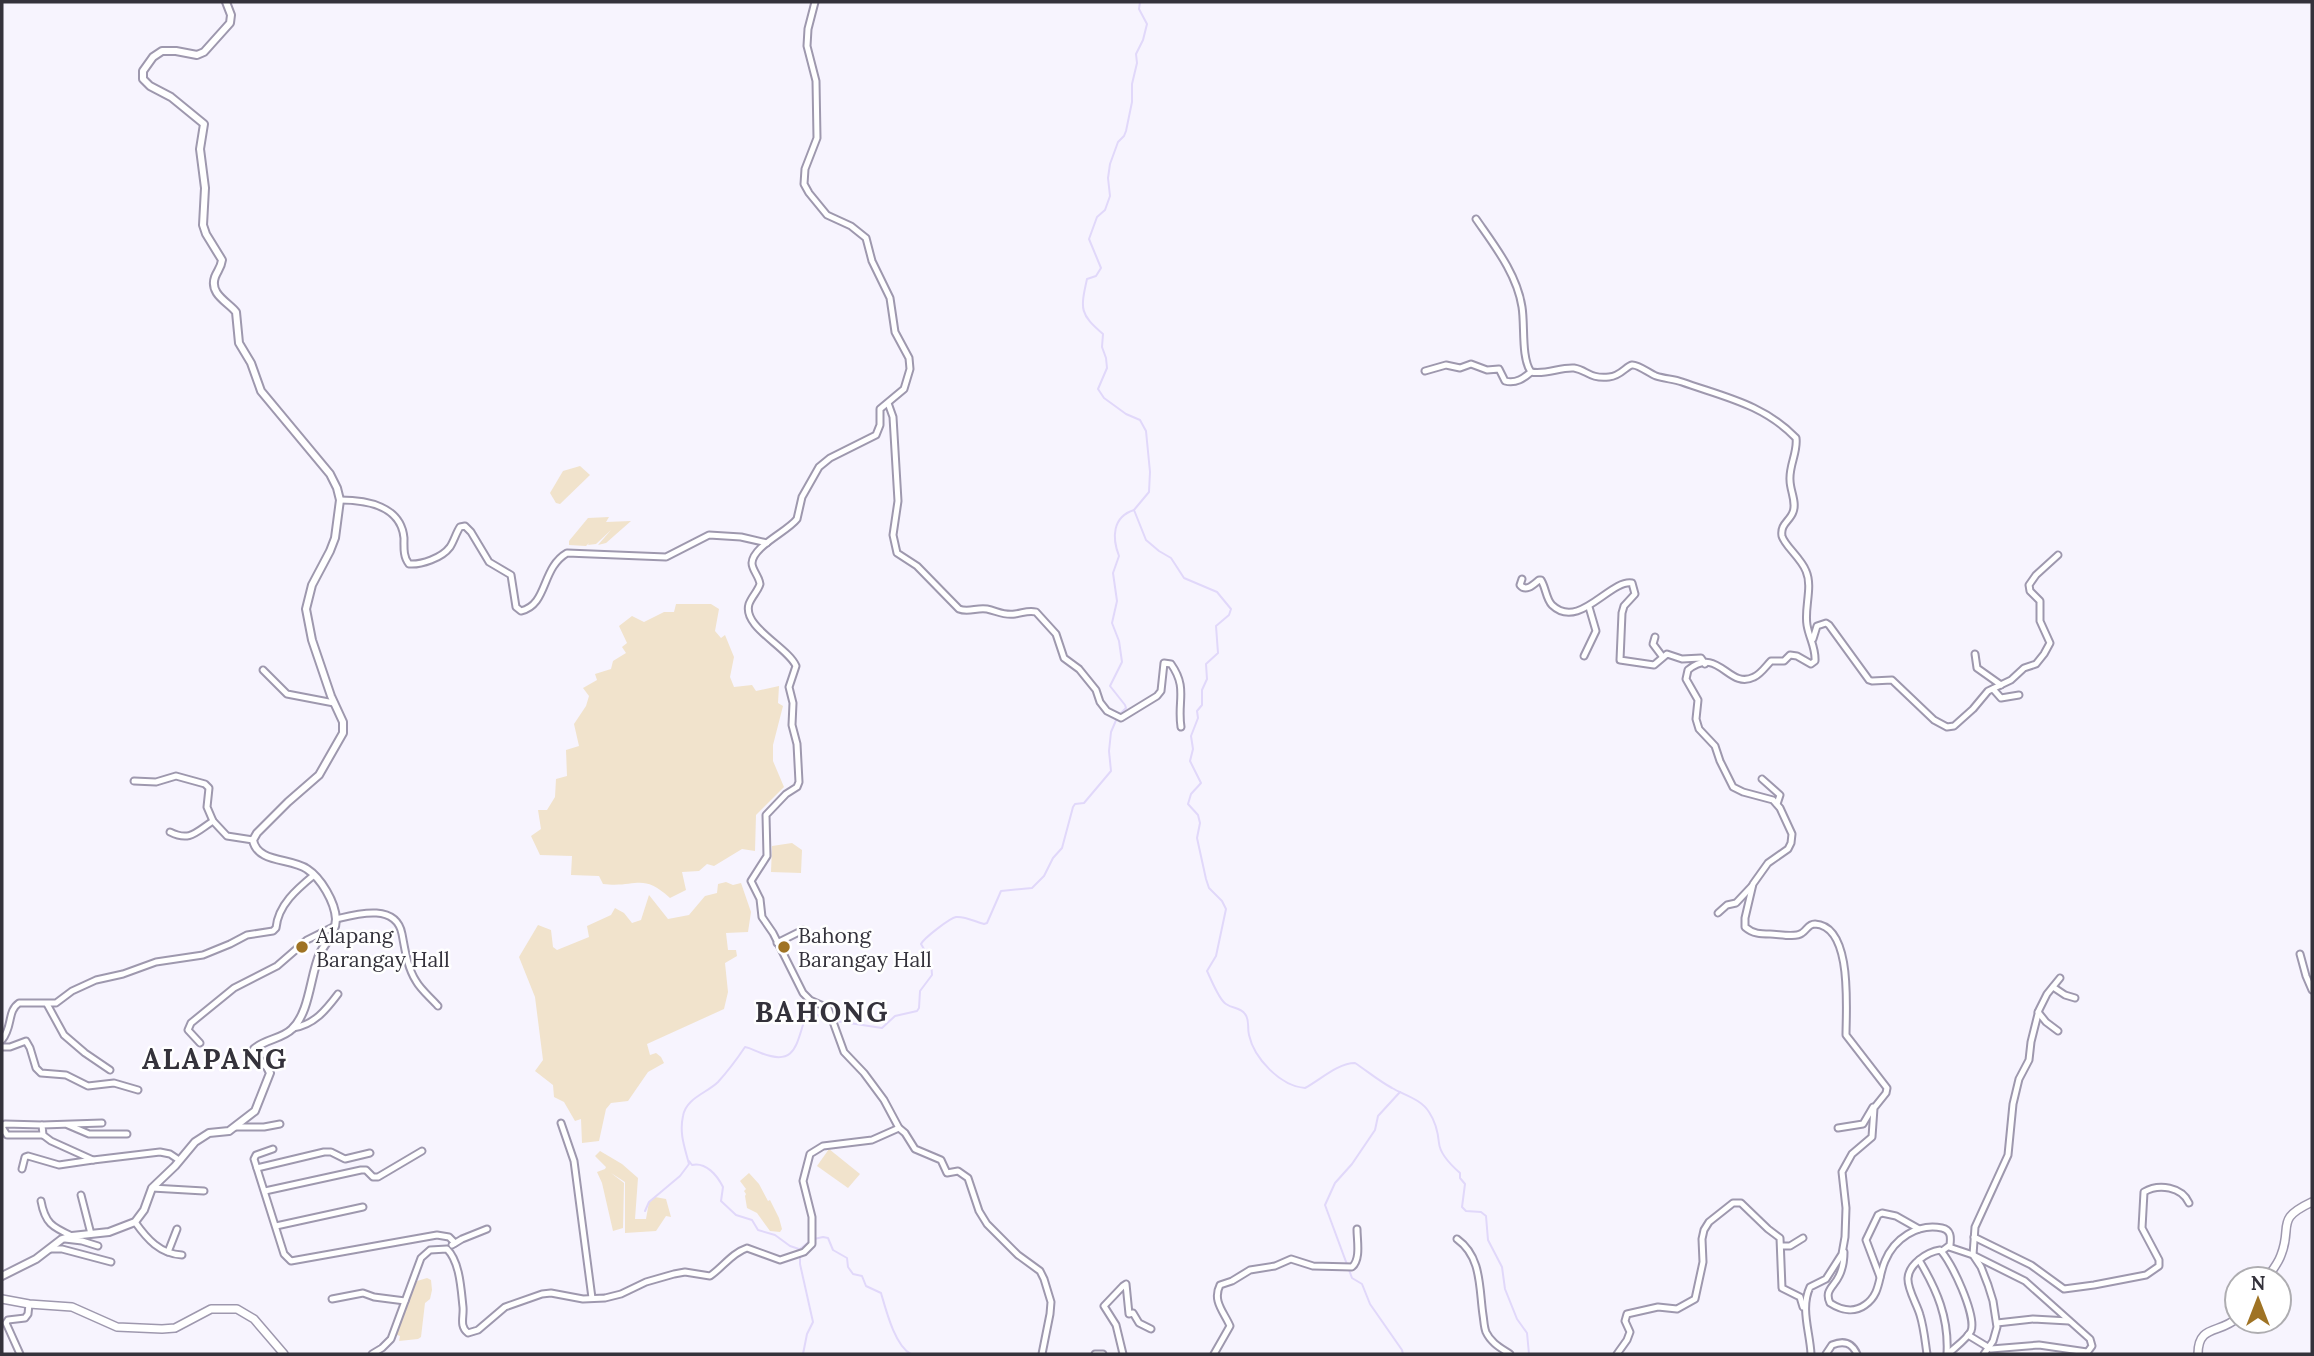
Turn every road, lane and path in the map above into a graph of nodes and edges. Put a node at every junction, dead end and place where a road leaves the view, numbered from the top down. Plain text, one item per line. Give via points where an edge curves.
1 (226, 2) edge
2 (815, 2) edge
3 (1476, 219) dead end
4 (1425, 372) dead end
5 (1531, 372) junction
6 (888, 403) junction
7 (340, 500) junction
8 (767, 543) junction
9 (2058, 555) dead end
10 (1522, 579) dead end
11 (1589, 607) junction
12 (1655, 636) dead end
13 (1812, 642) junction
14 (1976, 654) dead end
15 (1584, 656) dead end
16 (1662, 656) junction
17 (1705, 664) junction
18 (263, 670) dead end
19 (2001, 685) junction
20 (1993, 689) junction
21 (287, 694) junction
22 (2019, 695) dead end
23 (278, 698) dead end
24 (334, 703) junction
25 (1181, 727) dead end
26 (1762, 779) dead end
27 (134, 782) dead end
28 (1777, 804) junction
29 (213, 821) junction
30 (170, 832) dead end
31 (253, 840) junction
32 (314, 875) junction
33 (1752, 886) junction
34 (1718, 913) dead end
35 (335, 923) junction
36 (803, 930) dead end
37 (777, 943) junction
38 (2300, 954) dead end
39 (2060, 978) dead end
40 (2053, 987) junction
41 (2312, 990) edge
42 (338, 993) dead end
43 (2075, 998) dead end
44 (47, 1004) junction
45 (438, 1006) dead end
46 (2038, 1012) junction
47 (293, 1028) junction
48 (2058, 1031) dead end
49 (2, 1040) edge
50 (200, 1043) dead end
51 (2, 1046) edge
52 (110, 1070) dead end
53 (138, 1090) dead end
54 (1875, 1106) junction
55 (102, 1123) dead end
56 (561, 1123) dead end
57 (65, 1124) junction
58 (280, 1124) dead end
59 (42, 1125) junction
60 (236, 1127) junction
61 (899, 1128) junction
62 (1838, 1128) dead end
63 (127, 1134) dead end
64 (43, 1135) junction
65 (273, 1149) dead end
66 (422, 1152) dead end
67 (370, 1153) dead end
68 (93, 1160) junction
69 (179, 1160) junction
70 (23, 1166) dead end
71 (257, 1168) junction
72 (152, 1188) junction
73 (204, 1191) dead end
74 (265, 1191) junction
75 (81, 1195) dead end
76 (41, 1201) dead end
77 (2312, 1202) edge
78 (2189, 1203) dead end
79 (363, 1207) dead end
80 (135, 1222) junction
81 (276, 1226) junction
82 (1357, 1228) dead end
83 (177, 1229) dead end
84 (487, 1229) dead end
85 (1919, 1229) junction
86 (91, 1234) junction
87 (72, 1236) junction
88 (1974, 1237) junction
89 (1803, 1238) dead end
90 (62, 1239) junction
91 (1457, 1239) dead end
92 (455, 1243) junction
93 (98, 1246) dead end
94 (1782, 1246) junction
95 (1950, 1247) junction
96 (447, 1249) junction
97 (1843, 1249) junction
98 (47, 1250) junction
99 (1942, 1251) junction
100 (168, 1252) junction
101 (183, 1255) dead end
102 (1973, 1255) junction
103 (1919, 1260) junction
104 (111, 1262) dead end
105 (2275, 1265) edge
106 (2, 1276) edge
107 (1881, 1278) junction
108 (592, 1298) junction
109 (2, 1299) edge
110 (332, 1299) dead end
111 (405, 1301) junction
112 (29, 1304) junction
113 (1805, 1314) junction
114 (2069, 1321) junction
115 (1997, 1323) junction
116 (2223, 1326) edge
117 (1151, 1329) dead end
118 (1968, 1335) junction
119 (1990, 1349) junction
120 (2006, 1351) edge
121 (2087, 1353) edge
122 (20, 1354) edge
123 (284, 1354) edge
124 (372, 1354) edge
125 (1042, 1354) edge
126 (1095, 1354) edge
127 (1103, 1354) edge
128 (1123, 1354) edge
129 (1214, 1354) edge
130 (1510, 1354) edge
131 (1616, 1354) edge
132 (1811, 1354) edge
133 (1826, 1354) edge
134 (1857, 1354) edge
135 (1927, 1354) edge
136 (1947, 1354) edge
137 (1984, 1354) edge
138 (2197, 1354) edge

1 - 7 main road via 230,23 204,52 158,53 144,67 143,79 204,124 200,149 204,225 222,260 215,290 236,312 239,343 261,391 330,474
2 - 6 street via 807,46 816,81 817,138 804,184 827,215 866,238 890,298 894,332 910,364 904,389
3 - 5 street via 1514,281
4 - 5 street via 1446,365 1460,369 1471,365 1499,369 1506,381 1512,382
5 - 13 street via 1572,368 1607,377 1636,365 1653,375 1737,400 1774,419 1795,437 1790,468 1794,509 1782,535 1807,573 1806,624
6 - 8 street via 880,409 876,435 820,467 802,497 797,519
6 - 25 street via 893,417 897,553 966,612 1037,612 1056,634 1064,658 1079,669 1114,716 1121,718 1157,696 1164,663 1171,664 1182,691
7 - 8 street via 372,503 393,513 403,531 409,564 443,554 465,526 489,562 511,575 516,607 521,611 537,603 554,564 567,553 666,557 709,535
7 - 24 main road via 330,551 312,585 306,609
8 - 37 street via 752,560 761,584 749,608 759,628 796,663 789,687 799,782 766,815 767,856 751,878 762,917
9 - 19 street via 2029,585 2041,604 2039,616 2048,647 2036,664
10 - 11 street via 1520,585 1526,588 1541,580 1551,604 1562,610
11 - 15 street via 1596,631
11 - 16 street via 1620,584 1632,583 1634,594 1622,609 1619,659 1651,665
12 - 16 street via 1653,644
13 - 17 street via 1813,664 1790,655 1784,662 1771,661 1746,680 1737,680 1721,666
13 - 20 street via 1817,626 1826,623 1869,680 1892,680 1947,727 1958,723
14 - 19 street via 1977,668
16 - 17 street via 1701,658
17 - 28 street via 1688,670 1686,679 1698,699 1699,729 1715,746 1733,787
18 - 21 street
19 - 20 street
20 - 22 street via 2001,698
21 - 23 street
21 - 24 street
24 - 31 main road via 344,722 337,748 319,775
26 - 28 street via 1780,795
27 - 29 street via 173,776 205,784
28 - 33 street via 1791,843 1768,863
29 - 30 street via 187,837
29 - 31 street via 227,836
31 - 32 main road via 259,852 303,866
32 - 35 main road
32 - 44 street via 295,891 272,931 251,933 204,954 96,980
33 - 34 street
33 - 54 street via 1744,924 1748,930 1797,935 1815,924 1837,939 1845,977 1846,1035 1887,1088
35 - 45 street via 379,913 396,921 415,981
35 - 47 main road
35 - 50 street via 277,966 234,988 191,1023 188,1030
36 - 37 street
37 - 61 street via 803,993 828,1008 848,1057 884,1100
38 - 41 street
39 - 40 street
40 - 43 street
40 - 46 street
42 - 47 street via 315,1020
44 - 49 street via 16,1004
44 - 52 street via 64,1035
46 - 48 street
46 - 88 street via 2029,1060 2013,1104 2008,1155
47 - 60 main road via 254,1049 270,1075 255,1111
51 - 53 street via 26,1041 41,1073 66,1075 88,1086 114,1083
54 - 62 street via 1863,1124
54 - 97 street via 1872,1137 1852,1154 1842,1172 1846,1202
55 - 57 street
56 - 108 street via 573,1161
57 - 59 street
57 - 63 street via 89,1134
58 - 60 street
59 - 64 street
59 - 64 street via 2,1127 7,1135
60 - 69 main road via 201,1137
61 - 108 street via 872,1140 813,1150 803,1181 813,1238 804,1252 773,1259 747,1248 710,1276 685,1272 613,1296
61 - 125 street via 915,1149 941,1160 947,1173 965,1175 987,1224 1040,1271 1051,1302
64 - 68 street
65 - 71 street via 255,1156
66 - 74 street via 378,1177 361,1170
67 - 71 street via 345,1159 324,1152
68 - 69 street via 160,1152
68 - 70 street
69 - 72 main road
71 - 74 street
72 - 73 street
72 - 80 main road
74 - 81 street
75 - 86 street
76 - 87 street via 48,1222
77 - 105 highway via 2287,1218 2281,1255
78 - 88 street via 2177,1190 2144,1192 2142,1228 2159,1266 2147,1275 2070,1289
79 - 81 street
80 - 86 main road
80 - 100 street via 148,1239
81 - 92 street via 284,1254 291,1261 437,1235
82 - 129 street via 1357,1263 1352,1267 1313,1266 1291,1259 1250,1270 1220,1285 1218,1303 1230,1326
83 - 100 street
84 - 92 street
85 - 95 street via 1947,1230
85 - 107 street via 1897,1242
85 - 107 street via 1893,1214 1878,1215 1866,1240
86 - 87 main road
87 - 90 main road
88 - 102 street
89 - 94 street
90 - 93 street
90 - 98 main road
91 - 130 street via 1469,1248 1479,1274 1485,1331
92 - 96 street
94 - 113 street via 1783,1288 1800,1297
94 - 131 street via 1777,1234 1741,1203 1731,1203 1704,1230 1695,1299 1677,1309 1658,1307 1627,1314 1630,1332
95 - 99 street
95 - 102 street
96 - 108 street via 458,1269 463,1326 468,1333 505,1307 532,1297 551,1293
96 - 111 street via 424,1254
97 - 107 street via 1841,1270 1828,1292 1830,1303 1846,1310 1862,1308 1874,1297
97 - 113 street via 1826,1279 1808,1290
98 - 104 street via 62,1249
98 - 106 main road
99 - 103 street
99 - 118 street via 1958,1277 1967,1305 1972,1326
100 - 101 street
102 - 114 street via 2028,1283
102 - 115 street via 1988,1285
103 - 135 street via 1907,1280 1922,1319
103 - 136 street via 1944,1312
109 - 112 highway
110 - 111 street via 363,1293
111 - 124 street via 391,1339
112 - 122 street via 25,1318 6,1323
112 - 123 highway via 72,1307 117,1326 162,1329 175,1328 211,1309 237,1309 260,1324
113 - 132 street
114 - 115 street
114 - 121 street via 2092,1342
115 - 119 street
116 - 138 highway via 2204,1334
117 - 128 street via 1129,1314 1126,1284 1104,1306 1116,1325
118 - 119 street
118 - 136 street
119 - 120 street
119 - 137 street
120 - 121 street via 2039,1345
126 - 127 street
133 - 134 street via 1832,1345 1844,1342

